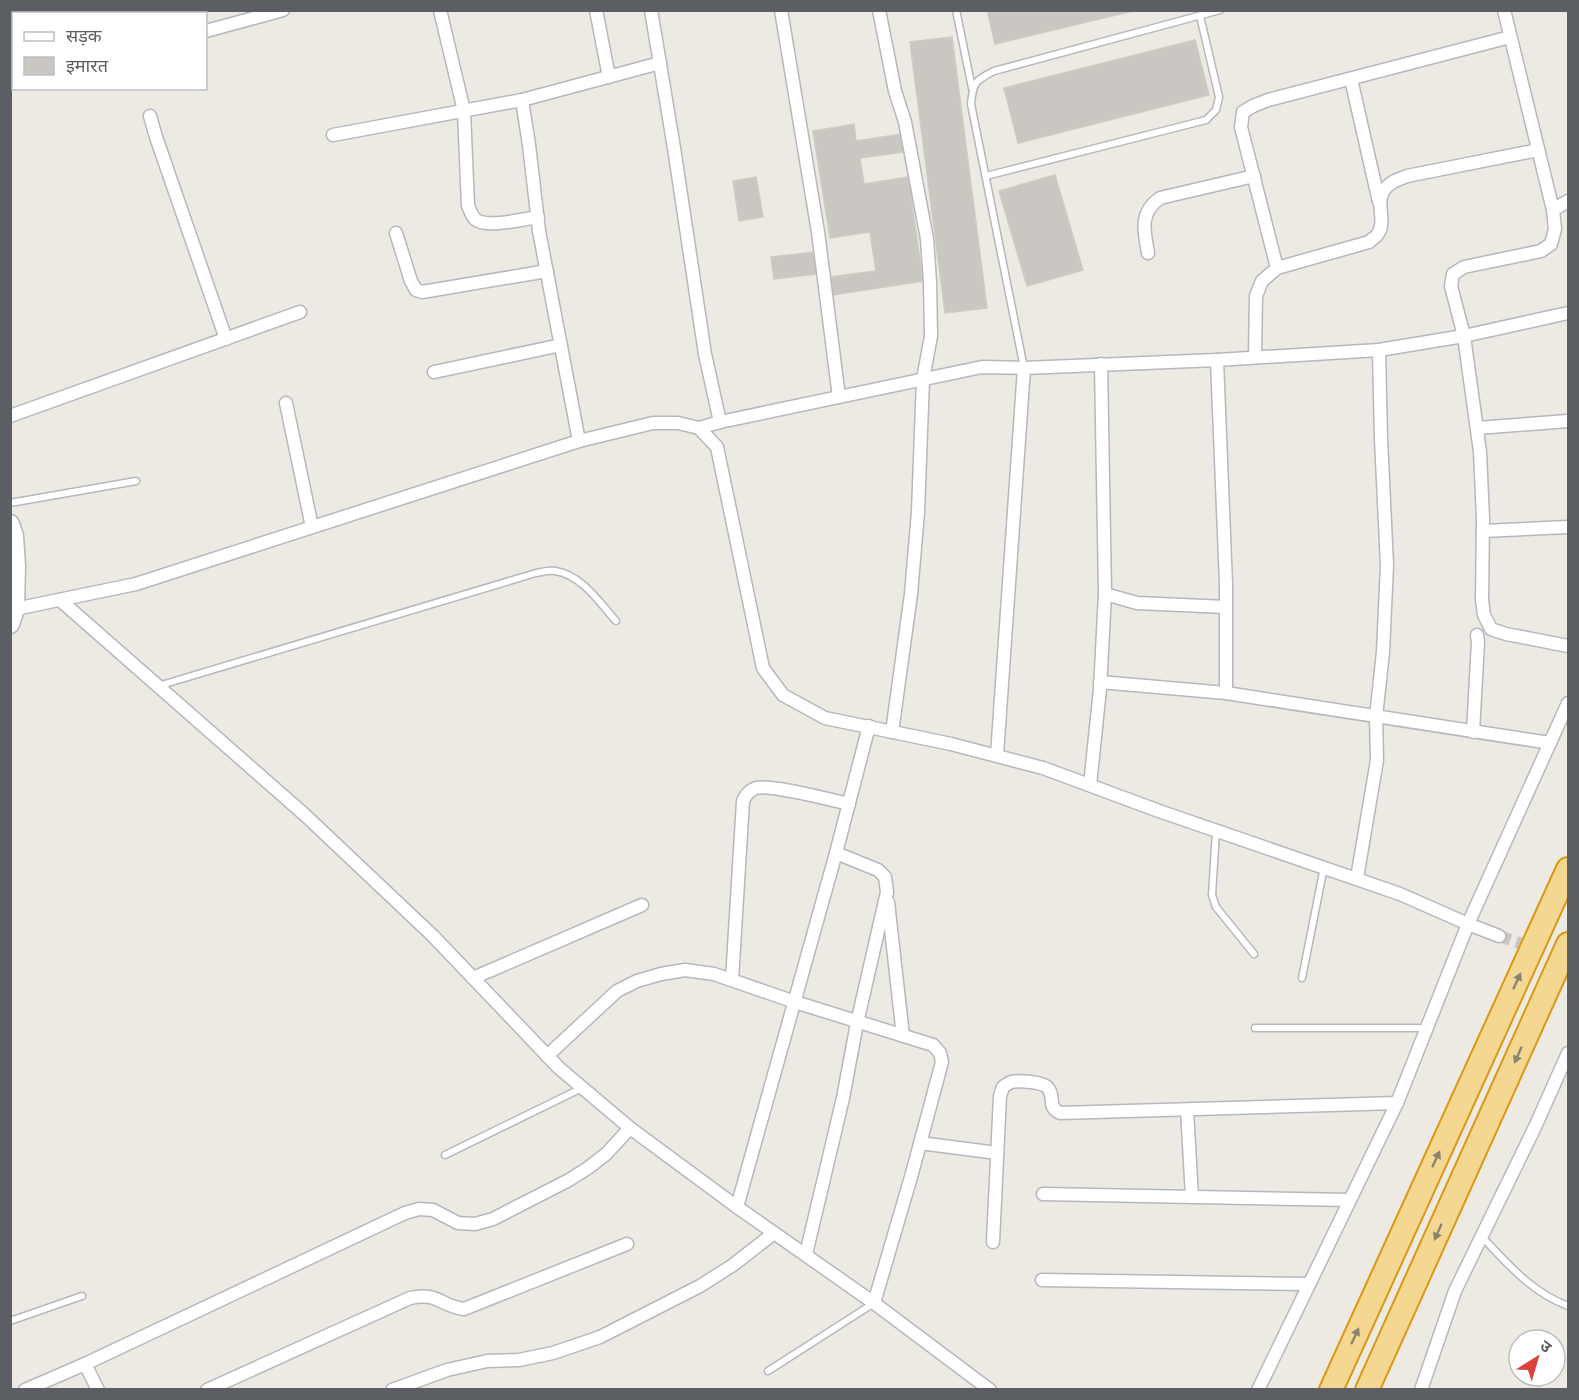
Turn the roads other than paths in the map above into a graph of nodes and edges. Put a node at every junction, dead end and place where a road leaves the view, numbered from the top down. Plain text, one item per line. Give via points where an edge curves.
1 (440, 10) edge
2 (596, 10) edge
3 (651, 10) edge
4 (781, 10) edge
5 (879, 10) edge
6 (957, 10) edge
7 (1220, 10) edge
8 (1504, 10) edge
9 (282, 11) edge
10 (1200, 16) junction
11 (207, 32) edge
12 (1510, 37) junction
13 (660, 63) junction
14 (609, 77) junction
15 (1351, 79) junction
16 (972, 88) junction
17 (522, 100) junction
18 (464, 111) junction
19 (150, 116) dead end
20 (333, 135) dead end
21 (1538, 150) junction
22 (986, 176) junction
23 (1254, 176) junction
24 (1569, 201) edge
25 (1379, 202) junction
26 (1552, 210) junction
27 (538, 217) junction
28 (396, 232) dead end
29 (1148, 253) dead end
30 (1277, 268) junction
31 (547, 271) junction
32 (300, 312) dead end
33 (1569, 313) edge
34 (1464, 336) junction
35 (226, 339) junction
36 (561, 345) junction
37 (1379, 350) junction
38 (1255, 357) junction
39 (1217, 360) junction
40 (1101, 364) junction
41 (1024, 368) junction
42 (434, 372) dead end
43 (923, 379) junction
44 (839, 397) junction
45 (286, 403) dead end
46 (10, 416) edge
47 (1569, 421) edge
48 (720, 422) junction
49 (699, 428) junction
50 (1477, 428) junction
51 (579, 441) junction
52 (136, 481) dead end
53 (10, 503) edge
54 (10, 524) edge
55 (312, 527) junction
56 (1569, 527) edge
57 (1483, 531) junction
58 (1105, 594) junction
59 (60, 600) junction
60 (1226, 607) junction
61 (13, 617) edge
62 (616, 621) dead end
63 (1477, 635) dead end
64 (1569, 646) edge
65 (1100, 682) junction
66 (158, 686) junction
67 (1226, 693) junction
68 (1569, 703) edge
69 (1376, 717) junction
70 (869, 726) junction
71 (892, 732) junction
72 (1473, 732) junction
73 (1550, 743) junction
74 (997, 755) junction
75 (1090, 785) junction
76 (849, 804) junction
77 (1216, 830) junction
78 (836, 853) junction
79 (1324, 867) junction
80 (1569, 869) edge
81 (1357, 878) junction
82 (887, 892) junction
83 (642, 905) dead end
84 (1468, 924) junction
85 (1499, 936) tunnel mouth
86 (1569, 944) edge
87 (1254, 954) dead end
88 (473, 978) junction
89 (1302, 978) dead end
90 (732, 980) junction
91 (795, 1002) junction
92 (857, 1023) junction
93 (1255, 1028) dead end
94 (1426, 1028) junction
95 (903, 1036) junction
96 (1569, 1053) edge
97 (547, 1056) junction
98 (582, 1088) junction
99 (1397, 1103) junction
100 (1187, 1110) junction
101 (630, 1128) junction
102 (920, 1143) junction
103 (997, 1153) junction
104 (445, 1155) dead end
105 (1043, 1194) dead end
106 (1192, 1197) junction
107 (1350, 1200) junction
108 (737, 1207) junction
109 (774, 1233) junction
110 (1482, 1236) junction
111 (993, 1242) dead end
112 (627, 1244) dead end
113 (806, 1254) junction
114 (1042, 1280) dead end
115 (1309, 1284) junction
116 (82, 1296) dead end
117 (874, 1303) junction
118 (1569, 1306) edge
119 (10, 1321) edge
120 (85, 1364) junction
121 (768, 1371) dead end
122 (25, 1389) edge
123 (98, 1389) edge
124 (207, 1389) edge
125 (392, 1389) edge
126 (990, 1389) edge
127 (1258, 1389) edge
128 (1331, 1389) edge
129 (1366, 1389) edge
130 (1421, 1389) edge

1 - 18 street
2 - 14 street
3 - 13 street
4 - 44 street via 818,232
5 - 43 street via 927,239 931,336
6 - 16 lane
7 - 10 lane
8 - 12 street
9 - 11 street
10 - 16 lane via 994,71
10 - 22 lane via 1219,96 1216,110 1206,120
12 - 15 street
12 - 21 street
13 - 14 street
13 - 48 street via 703,342
14 - 17 street
15 - 23 street via 1268,100 1244,112 1241,127
15 - 25 street
16 - 22 lane via 971,104
17 - 18 street
17 - 27 street
18 - 20 street
18 - 27 street via 468,206 474,218 491,224
19 - 35 street
21 - 25 street via 1407,176 1392,182
21 - 26 street
22 - 41 lane
23 - 29 street via 1161,198 1152,204 1143,228
23 - 30 street
24 - 26 street
25 - 30 street via 1382,224 1369,242
26 - 34 street via 1555,229 1551,244 1541,251 1464,267 1453,274 1451,286
27 - 31 street
28 - 31 street via 411,281 422,292
30 - 38 street via 1262,281 1256,296
31 - 36 street
32 - 35 street
33 - 34 street
34 - 37 street
34 - 50 street
35 - 46 street
36 - 42 street
36 - 51 street
37 - 38 street
37 - 69 street via 1387,566
38 - 39 street
39 - 40 street
39 - 60 street
40 - 41 street
40 - 58 street
41 - 43 street via 982,367
41 - 74 street
43 - 44 street
43 - 71 street via 918,512
44 - 48 street
45 - 55 street
47 - 50 street
48 - 49 street
49 - 51 street via 653,423
49 - 70 street via 717,447 763,668 783,695 825,718
50 - 57 street
51 - 55 street
52 - 53 lane
54 - 61 street via 16,566
55 - 59 street via 136,584
56 - 57 street
57 - 64 street via 1482,600 1491,629
58 - 60 street via 1137,603
58 - 65 street
59 - 61 street
59 - 66 street
60 - 67 street
62 - 66 lane via 569,575 553,571 536,573
63 - 72 street
65 - 67 street
65 - 75 street
66 - 88 street via 305,815
67 - 69 street
68 - 73 street
69 - 72 street
69 - 81 street via 1377,760
70 - 71 street
70 - 76 street
71 - 74 street
72 - 73 street
73 - 84 street
74 - 75 street
75 - 77 street
76 - 78 street
76 - 90 street via 771,788 756,788 747,793 743,801
77 - 79 street
77 - 87 lane via 1212,895 1216,907
78 - 82 street via 878,870 885,878
78 - 91 street
79 - 81 street
79 - 89 lane
128 -> 80 highway
81 - 84 street
82 - 92 street
82 - 95 street
83 - 88 street
84 - 85 street
84 - 94 street
86 -> 129 highway
88 - 97 street
90 - 91 street
90 - 97 street via 685,970 637,981 617,991
91 - 92 street
91 - 108 street
92 - 95 street
92 - 113 street
93 - 94 lane
94 - 99 street
95 - 102 street via 933,1045 942,1062
96 - 110 street
97 - 98 street
98 - 101 street
98 - 104 lane
99 - 100 street
99 - 107 street
100 - 103 street via 1060,1113 1051,1104 1048,1087 1041,1083 1010,1082 1000,1096
100 - 106 street
101 - 108 street
101 - 120 street via 588,1168 493,1219 458,1223 434,1210 405,1213
102 - 103 street
102 - 117 street
103 - 111 street
105 - 106 street
106 - 107 street
107 - 115 street
108 - 109 street
109 - 113 street
109 - 125 street via 700,1286 600,1336 553,1353 487,1361
110 - 118 lane via 1523,1280
110 - 130 street via 1455,1291
112 - 124 street via 464,1309 438,1298 410,1298
113 - 117 street
114 - 115 street
115 - 127 street
116 - 119 lane
117 - 121 lane
117 - 126 street
120 - 122 street
120 - 123 street

